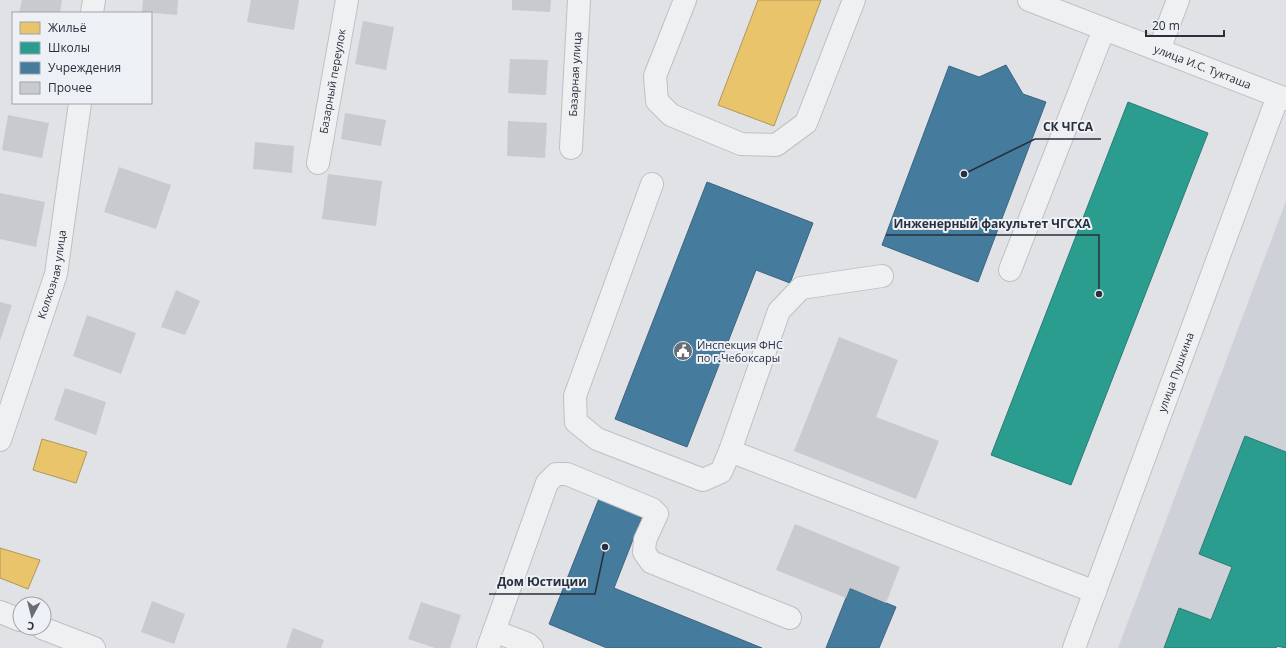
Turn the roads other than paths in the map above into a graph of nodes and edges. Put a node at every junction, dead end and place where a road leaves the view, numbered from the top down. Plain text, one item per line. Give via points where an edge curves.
1 (94, 0) edge
2 (347, 0) edge
3 (579, 0) edge
4 (685, 0) edge
5 (854, 0) edge
6 (1029, 0) edge
7 (1178, 0) edge
8 (1065, 7) edge
9 (92, 12) edge
10 (1104, 29) junction
11 (1159, 50) junction
12 (1282, 97) edge
13 (80, 104) edge
14 (571, 148) dead end
15 (318, 163) dead end
16 (652, 184) dead end
17 (1010, 270) dead end
18 (882, 276) dead end
19 (0, 440) edge
20 (730, 451) junction
21 (1095, 592) junction
22 (0, 612) edge
23 (12, 617) edge
24 (790, 618) dead end
25 (52, 632) edge
26 (491, 639) edge
27 (94, 648) edge
28 (532, 648) edge
29 (1074, 648) edge

1 - 9 street
2 - 15 street, Базарный переулок
3 - 14 street, Базарная улица
4 - 5 street via 655,76 657,101 671,115 741,144 776,145 806,123
6 - 8 street, улица И.С. Тукташа
7 - 11 street
8 - 10 street, улица И.С. Тукташа
10 - 11 street, улица И.С. Тукташа
10 - 17 street
11 - 12 street, улица И.С. Тукташа
12 - 21 street, улица Пушкина
13 - 19 street, Колхозная улица via 56,274
16 - 20 street via 575,396 576,422 597,439 703,480 721,472
18 - 20 street via 801,288 779,311
20 - 21 street
21 - 29 street, улица Пушкина
22 - 23 street
24 - 26 street via 651,562 644,552 645,540 656,514 652,509 567,474 556,474 548,483
25 - 27 street
26 - 28 street via 528,644

